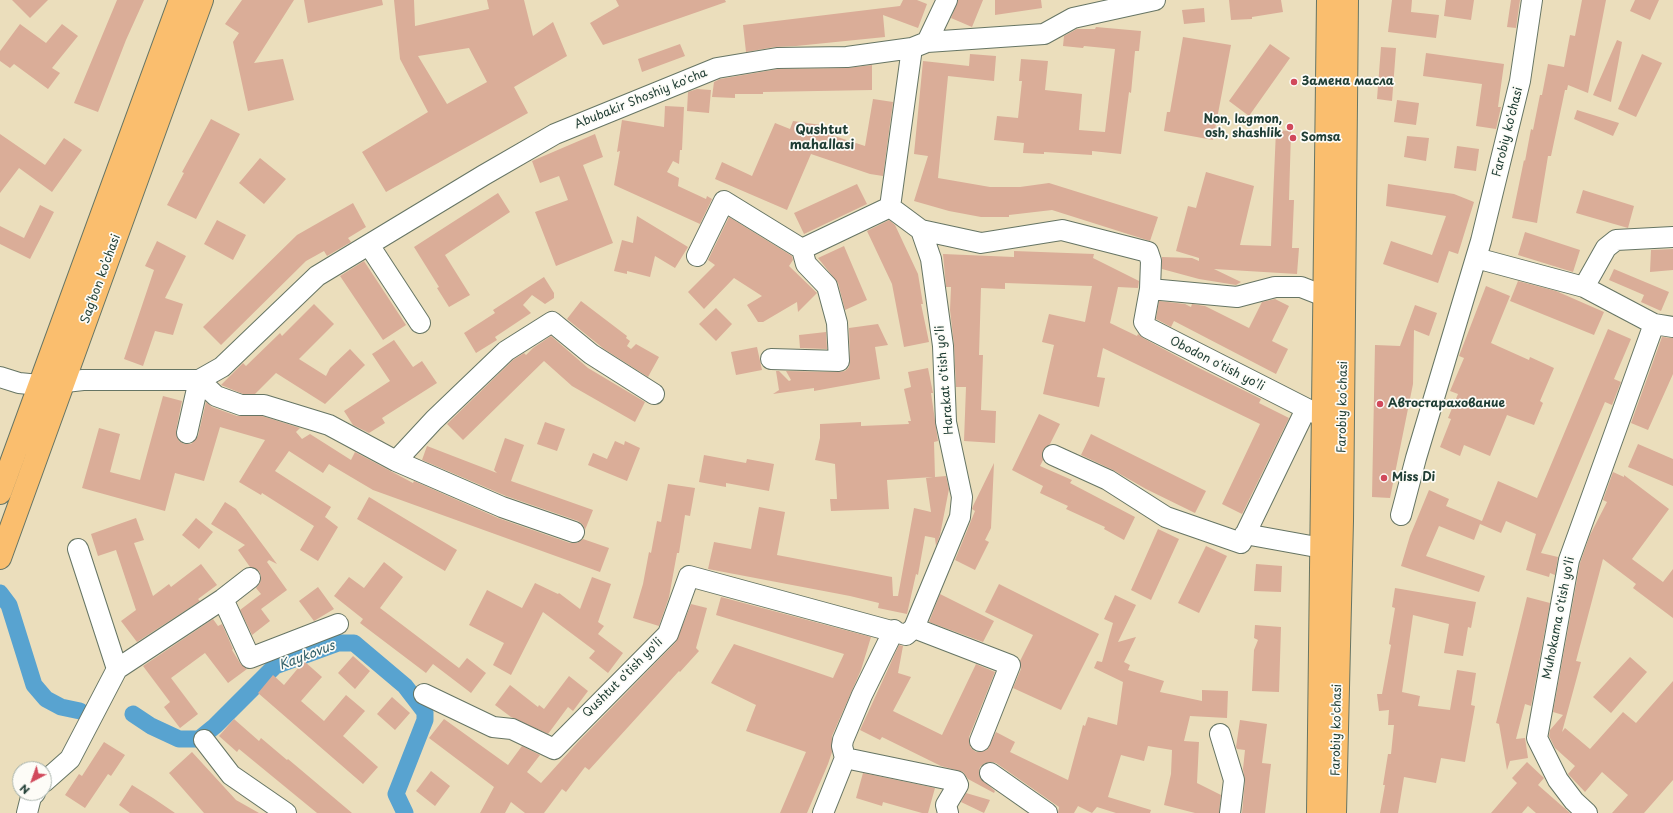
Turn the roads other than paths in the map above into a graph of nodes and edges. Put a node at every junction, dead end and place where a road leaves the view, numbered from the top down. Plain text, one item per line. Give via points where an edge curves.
1 (180, 0) edge
2 (202, 0) edge
3 (1154, 0) edge
4 (1328, 0) edge
5 (1347, 0) edge
6 (1532, 0) edge
7 (942, 2) edge
8 (919, 45) junction
9 (890, 207) junction
10 (921, 230) junction
11 (1673, 237) edge
12 (369, 245) junction
13 (802, 249) junction
14 (697, 256) dead end
15 (1476, 258) junction
16 (1584, 287) junction
17 (1150, 289) junction
18 (1324, 296) junction
19 (420, 323) dead end
20 (1663, 325) edge
21 (771, 359) dead end
22 (0, 377) edge
23 (199, 380) junction
24 (65, 381) junction
25 (39, 385) junction
26 (654, 394) dead end
27 (1315, 413) junction
28 (187, 433) dead end
29 (1053, 455) dead end
30 (396, 461) junction
31 (0, 494) edge
32 (1401, 515) dead end
33 (574, 532) dead end
34 (1245, 534) junction
35 (1322, 548) junction
36 (78, 549) dead end
37 (0, 558) edge
38 (250, 578) dead end
39 (223, 599) junction
40 (338, 624) dead end
41 (914, 628) junction
42 (894, 630) junction
43 (117, 669) junction
44 (424, 694) dead end
45 (1220, 734) dead end
46 (204, 740) dead end
47 (980, 741) dead end
48 (845, 758) junction
49 (990, 773) dead end
50 (52, 775) edge
51 (30, 801) edge
52 (27, 813) edge
53 (286, 813) edge
54 (823, 813) edge
55 (948, 813) edge
56 (1048, 813) edge
57 (1230, 813) edge
58 (1318, 813) edge
59 (1335, 813) edge
60 (1587, 813) edge

1 - 25 main road, Sag’bon ko’chasi
2 - 24 main road, Sag’bon ko’chasi
3 - 8 street, Abubakir Shoshiy ko'cha via 1073,18 1044,34
4 - 18 main road, Farobiy ko'chasi
5 - 59 main road, Farobiy ko'chasi via 1342,522
6 - 15 street, Farobiy ko'chasi via 1520,81
7 - 8 street
8 - 9 street
8 - 12 street, Abubakir Shoshiy ko'cha via 846,57 776,58 717,68 555,134
9 - 10 street
9 - 13 street
10 - 17 street, Obodon o'tish yo'li via 981,243 1062,230 1148,252 1151,261
10 - 41 street, Harakat o'tish yo'li via 931,259 944,346 946,422 962,497 960,517
11 - 16 street via 1616,240 1606,248
12 - 19 street
12 - 23 street, Abubakir Shoshiy ko'cha via 317,276 222,367
13 - 14 street via 724,201
13 - 21 street via 806,264 827,286 837,323 839,360
15 - 16 street
15 - 32 street, Farobiy ko'chasi
16 - 20 street
17 - 18 street via 1237,297 1275,287 1301,287
17 - 27 street, Obodon o'tish yo'li via 1144,322 1148,328
18 - 27 main road, Farobiy ko'chasi
20 - 60 street, Muhokama o'tish yo'li via 1569,560 1537,738 1558,780
22 - 25 street via 19,383
23 - 24 street
23 - 28 street
23 - 30 street via 216,396 241,405 264,405 329,424
24 - 25 street
24 - 37 main road, Sag’bon ko’chasi
25 - 31 main road, Sag’bon ko’chasi
26 - 30 street via 591,354 552,322 506,351 434,420
27 - 34 street
27 - 35 main road, Farobiy ko'chasi
29 - 34 street via 1108,480 1166,517 1241,543
30 - 33 street via 502,508
34 - 35 street
35 - 58 main road, Farobiy ko'chasi
36 - 43 street
38 - 39 street
39 - 40 street via 250,658
39 - 43 street
41 - 42 street via 906,635
41 - 47 street via 1010,665
42 - 44 street, Qushtut o'tish yo'li via 689,576 668,634 554,749 512,729 493,727
42 - 48 street via 843,740
43 - 50 street via 70,759
45 - 57 street via 1234,780
46 - 53 street via 231,775
48 - 54 street
48 - 55 street via 956,781 958,786 946,805
49 - 56 street
51 - 52 street

